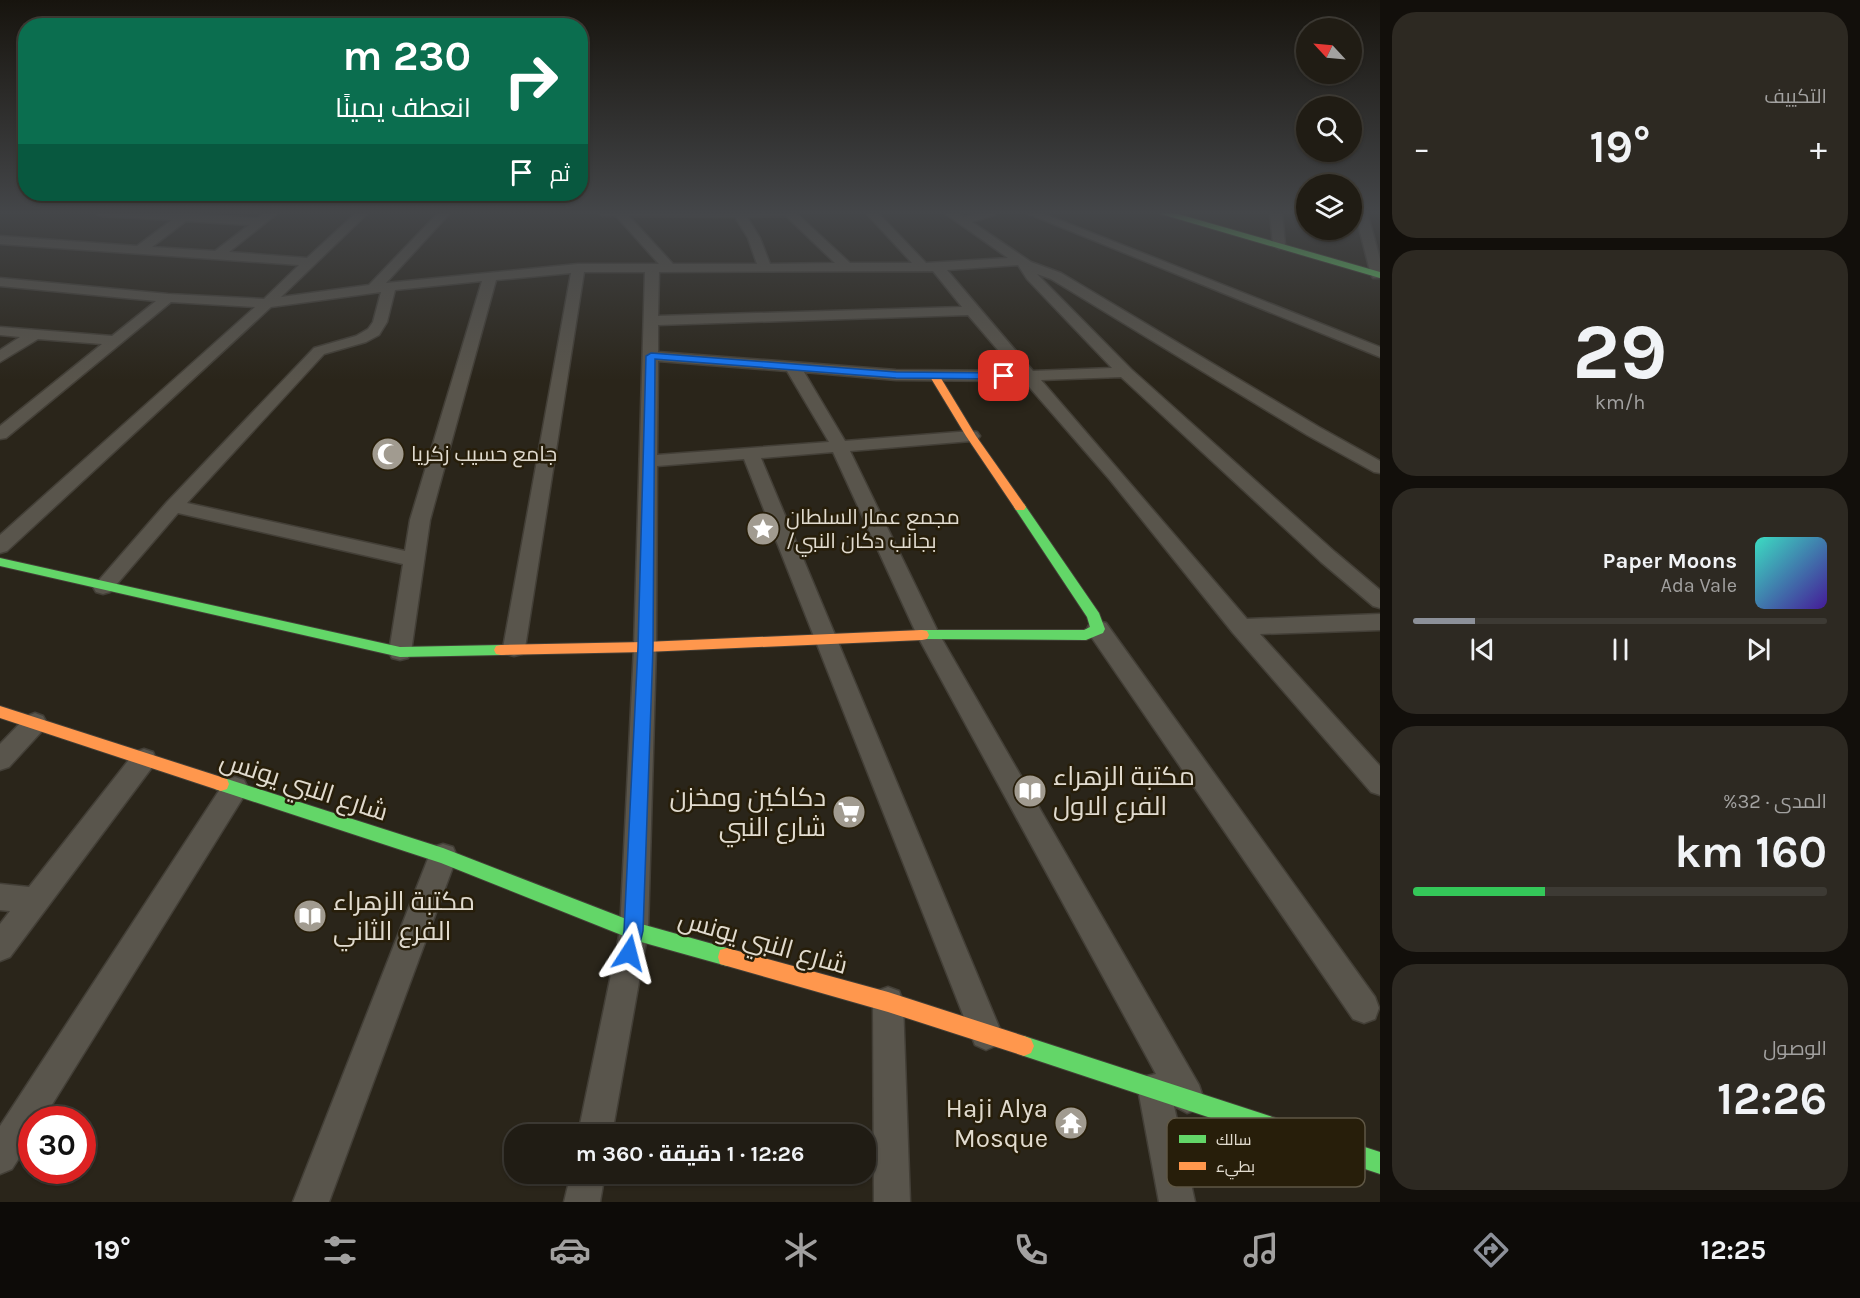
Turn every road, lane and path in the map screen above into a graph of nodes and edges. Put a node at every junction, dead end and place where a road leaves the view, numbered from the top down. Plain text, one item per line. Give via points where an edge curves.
1 (303, 268) edge
2 (398, 268) edge
3 (577, 268) edge
4 (578, 268) edge
5 (661, 268) edge
6 (932, 268) edge
7 (1027, 268) edge
8 (1037, 268) edge
9 (1170, 268) edge
10 (1356, 268) edge
11 (1379, 275) edge
12 (490, 276) junction
13 (0, 282) edge
14 (381, 288) junction
15 (168, 298) junction
16 (267, 303) junction
17 (972, 311) junction
18 (651, 321) junction
19 (0, 331) edge
20 (35, 334) junction
21 (115, 341) junction
22 (1380, 352) edge
23 (651, 356) junction
24 (0, 357) edge
25 (792, 366) junction
26 (1125, 372) junction
27 (934, 375) junction
28 (1028, 376) junction
29 (0, 434) edge
30 (971, 436) junction
31 (838, 445) junction
32 (750, 452) junction
33 (649, 461) junction
34 (1380, 468) edge
35 (174, 506) junction
36 (0, 546) edge
37 (414, 560) junction
38 (0, 561) edge
39 (103, 587) junction
40 (1380, 600) edge
41 (1380, 622) edge
42 (1241, 627) junction
43 (1098, 629) junction
44 (928, 635) junction
45 (827, 640) junction
46 (645, 647) junction
47 (514, 648) junction
48 (400, 652) junction
49 (0, 712) edge
50 (35, 723) junction
51 (144, 759) junction
52 (0, 760) edge
53 (1380, 784) edge
54 (235, 788) junction
55 (443, 856) junction
56 (0, 897) edge
57 (35, 901) junction
58 (634, 931) junction
59 (0, 947) edge
60 (888, 1002) junction
61 (1364, 1008) dead end
62 (986, 1034) junction
63 (1154, 1089) junction
64 (1189, 1100) junction
65 (1244, 1118) edge
66 (597, 1124) edge
67 (1167, 1153) edge
68 (0, 1156) edge
69 (1365, 1158) edge
70 (1380, 1163) edge
71 (586, 1184) edge
72 (1174, 1187) edge
73 (311, 1202) edge
74 (582, 1202) edge
75 (892, 1202) edge
76 (1177, 1202) edge

1 - 16 street
2 - 14 street
3 - 12 street
4 - 47 street
5 - 18 street
6 - 17 street
7 - 26 street
8 - 34 street
9 - 22 street
10 - 11 street
12 - 14 street
12 - 37 street via 420,520
13 - 15 street
14 - 16 street
14 - 35 street via 380,322 374,332 319,351
15 - 16 street
15 - 21 street
16 - 36 street
17 - 18 street
17 - 28 street
18 - 23 street
19 - 20 street
20 - 21 street
20 - 24 street
21 - 29 street
23 - 25 street
23 - 33 street
25 - 27 street
25 - 31 street
26 - 28 street
26 - 40 street
27 - 28 street
27 - 30 street
28 - 42 street
30 - 31 street
30 - 43 street via 1094,616
31 - 32 street
31 - 44 street
32 - 33 street
32 - 45 street
33 - 46 street
35 - 37 street
35 - 39 street
37 - 48 street
38 - 39 street
39 - 48 street
41 - 42 street
42 - 53 street
43 - 44 street via 1086,635
43 - 61 street
44 - 45 street
44 - 64 street
45 - 46 street
45 - 62 street
46 - 47 street
46 - 58 street
47 - 48 street
49 - 50 street, شارع النبي يونس
50 - 51 street, شارع النبي يونس
50 - 52 street
51 - 54 street, شارع النبي يونس
51 - 57 street
54 - 55 street, شارع النبي يونس
54 - 68 street
55 - 58 street, شارع النبي يونس
55 - 73 street
56 - 57 street
57 - 59 street
58 - 60 street, شارع النبي يونس
58 - 66 street
60 - 62 street, شارع النبي يونس
60 - 75 street
62 - 63 street, شارع النبي يونس
63 - 64 street, شارع النبي يونس
63 - 67 street
64 - 65 street, شارع النبي يونس
69 - 70 street, شارع النبي يونس
71 - 74 street
72 - 76 street

